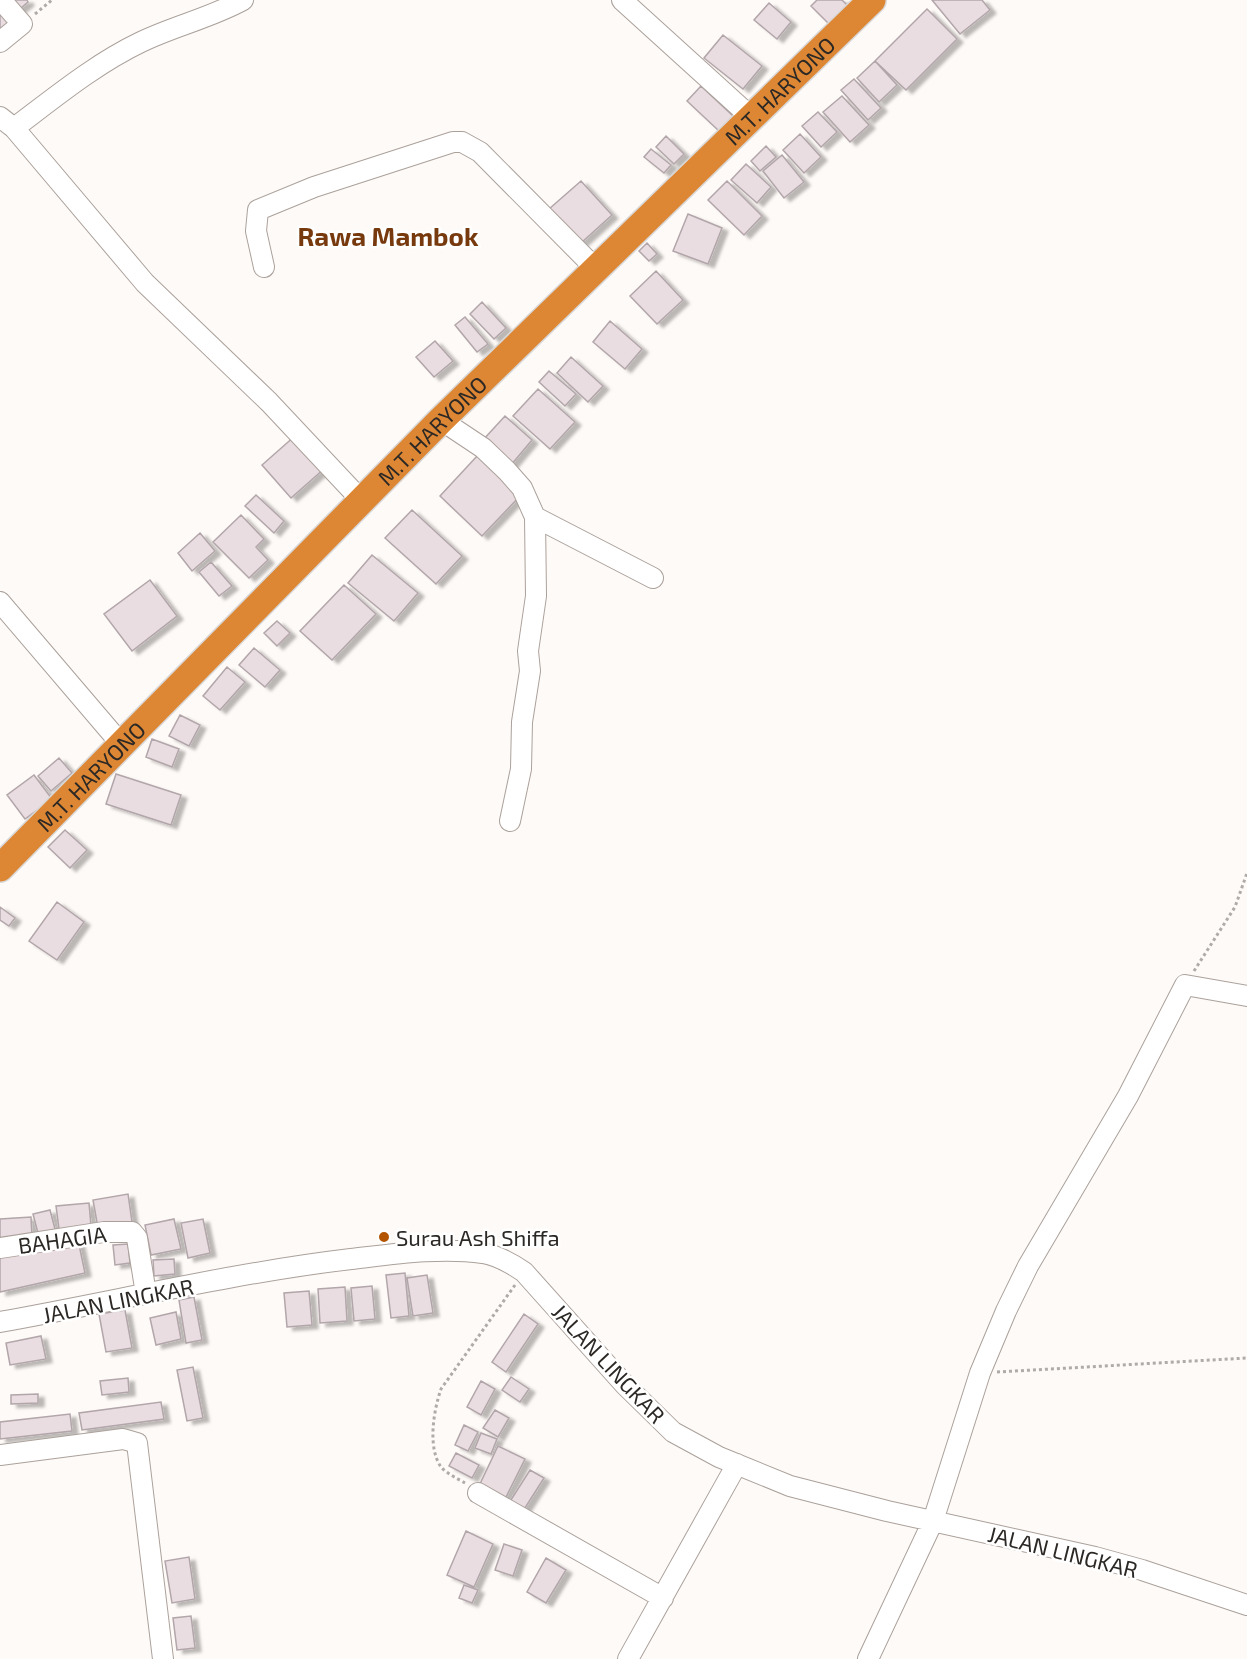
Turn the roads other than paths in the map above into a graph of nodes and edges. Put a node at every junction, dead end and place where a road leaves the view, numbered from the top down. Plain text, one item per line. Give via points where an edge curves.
1 (1, 0) edge
2 (243, 0) edge
3 (622, 0) edge
4 (872, 0) edge
5 (0, 42) edge
6 (752, 118) junction
7 (7, 123) edge
8 (264, 267) dead end
9 (596, 269) junction
10 (441, 420) junction
11 (362, 501) junction
12 (535, 517) junction
13 (653, 578) dead end
14 (0, 602) edge
15 (122, 745) junction
16 (510, 821) dead end
17 (0, 867) edge
18 (1247, 996) edge
19 (0, 1248) edge
20 (146, 1294) junction
21 (0, 1322) edge
22 (0, 1455) edge
23 (737, 1464) junction
24 (478, 1493) road end
25 (933, 1521) junction
26 (663, 1598) junction
27 (1247, 1605) edge
28 (160, 1658) edge
29 (628, 1659) edge
30 (868, 1659) edge

1 - 5 street via 22,24
2 - 7 street via 140,43
3 - 6 street
4 - 6 highway, M.T. HARYONO
6 - 9 highway, M.T. HARYONO
7 - 11 street via 145,283 268,402
8 - 9 street via 256,231 258,210 314,187 462,142 480,152
9 - 10 highway, M.T. HARYONO
10 - 11 highway, M.T. HARYONO
10 - 12 street via 483,448 507,471 522,488
11 - 15 highway, M.T. HARYONO
12 - 13 street
12 - 16 street via 536,596 528,651 530,671 522,722 521,769
14 - 15 street
15 - 17 highway, M.T. HARYONO
18 - 25 street via 1185,985 1128,1096 1028,1266 980,1373
19 - 20 street, BAHAGIA via 104,1232 132,1232 137,1238
20 - 21 street, JALAN LINGKAR
20 - 23 street, JALAN LINGKAR via 288,1267 398,1254 484,1253 504,1259 524,1272 673,1432
22 - 28 street via 123,1439 137,1443
23 - 25 street, JALAN LINGKAR via 790,1486
23 - 26 street
24 - 26 street
25 - 27 street, JALAN LINGKAR via 1142,1570
25 - 30 street
26 - 29 street

